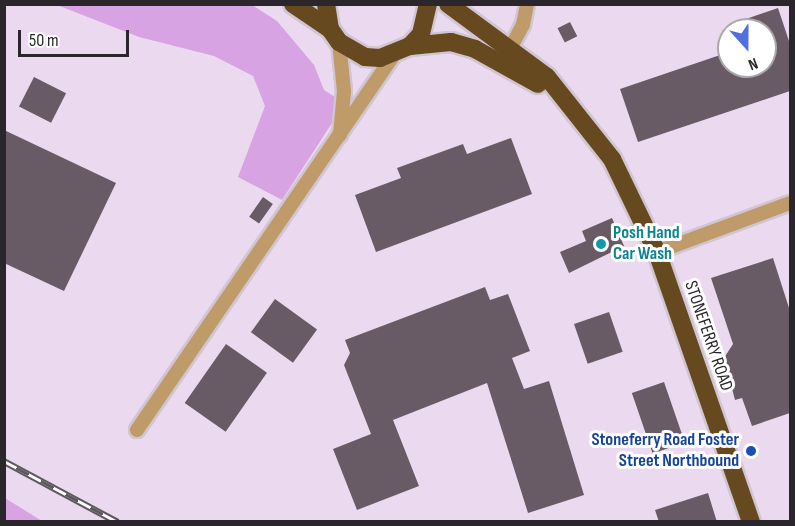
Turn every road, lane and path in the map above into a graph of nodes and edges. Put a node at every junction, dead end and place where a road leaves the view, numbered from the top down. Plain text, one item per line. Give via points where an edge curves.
1 (293, 4) edge
2 (326, 4) edge
3 (428, 4) edge
4 (448, 4) edge
5 (530, 5) edge
6 (335, 36) junction
7 (510, 49) junction
8 (402, 51) junction
9 (573, 110) junction
10 (340, 137) junction
11 (790, 203) edge
12 (657, 252) junction
13 (137, 430) dead end
14 (751, 522) edge

1 - 6 highway, STONEFERRY ROAD
2 - 6 highway
3 - 8 highway via 421,34
4 - 7 highway, STONEFERRY ROAD
5 - 7 street
6 - 8 highway, STONEFERRY ROAD via 364,57
6 - 10 street via 344,91
7 - 9 highway, STONEFERRY ROAD via 547,77
8 - 9 highway, STONEFERRY ROAD via 451,42 476,49 527,75
8 - 10 street
9 - 12 highway, STONEFERRY ROAD via 612,159
10 - 13 street
11 - 12 street
12 - 14 highway, STONEFERRY ROAD

